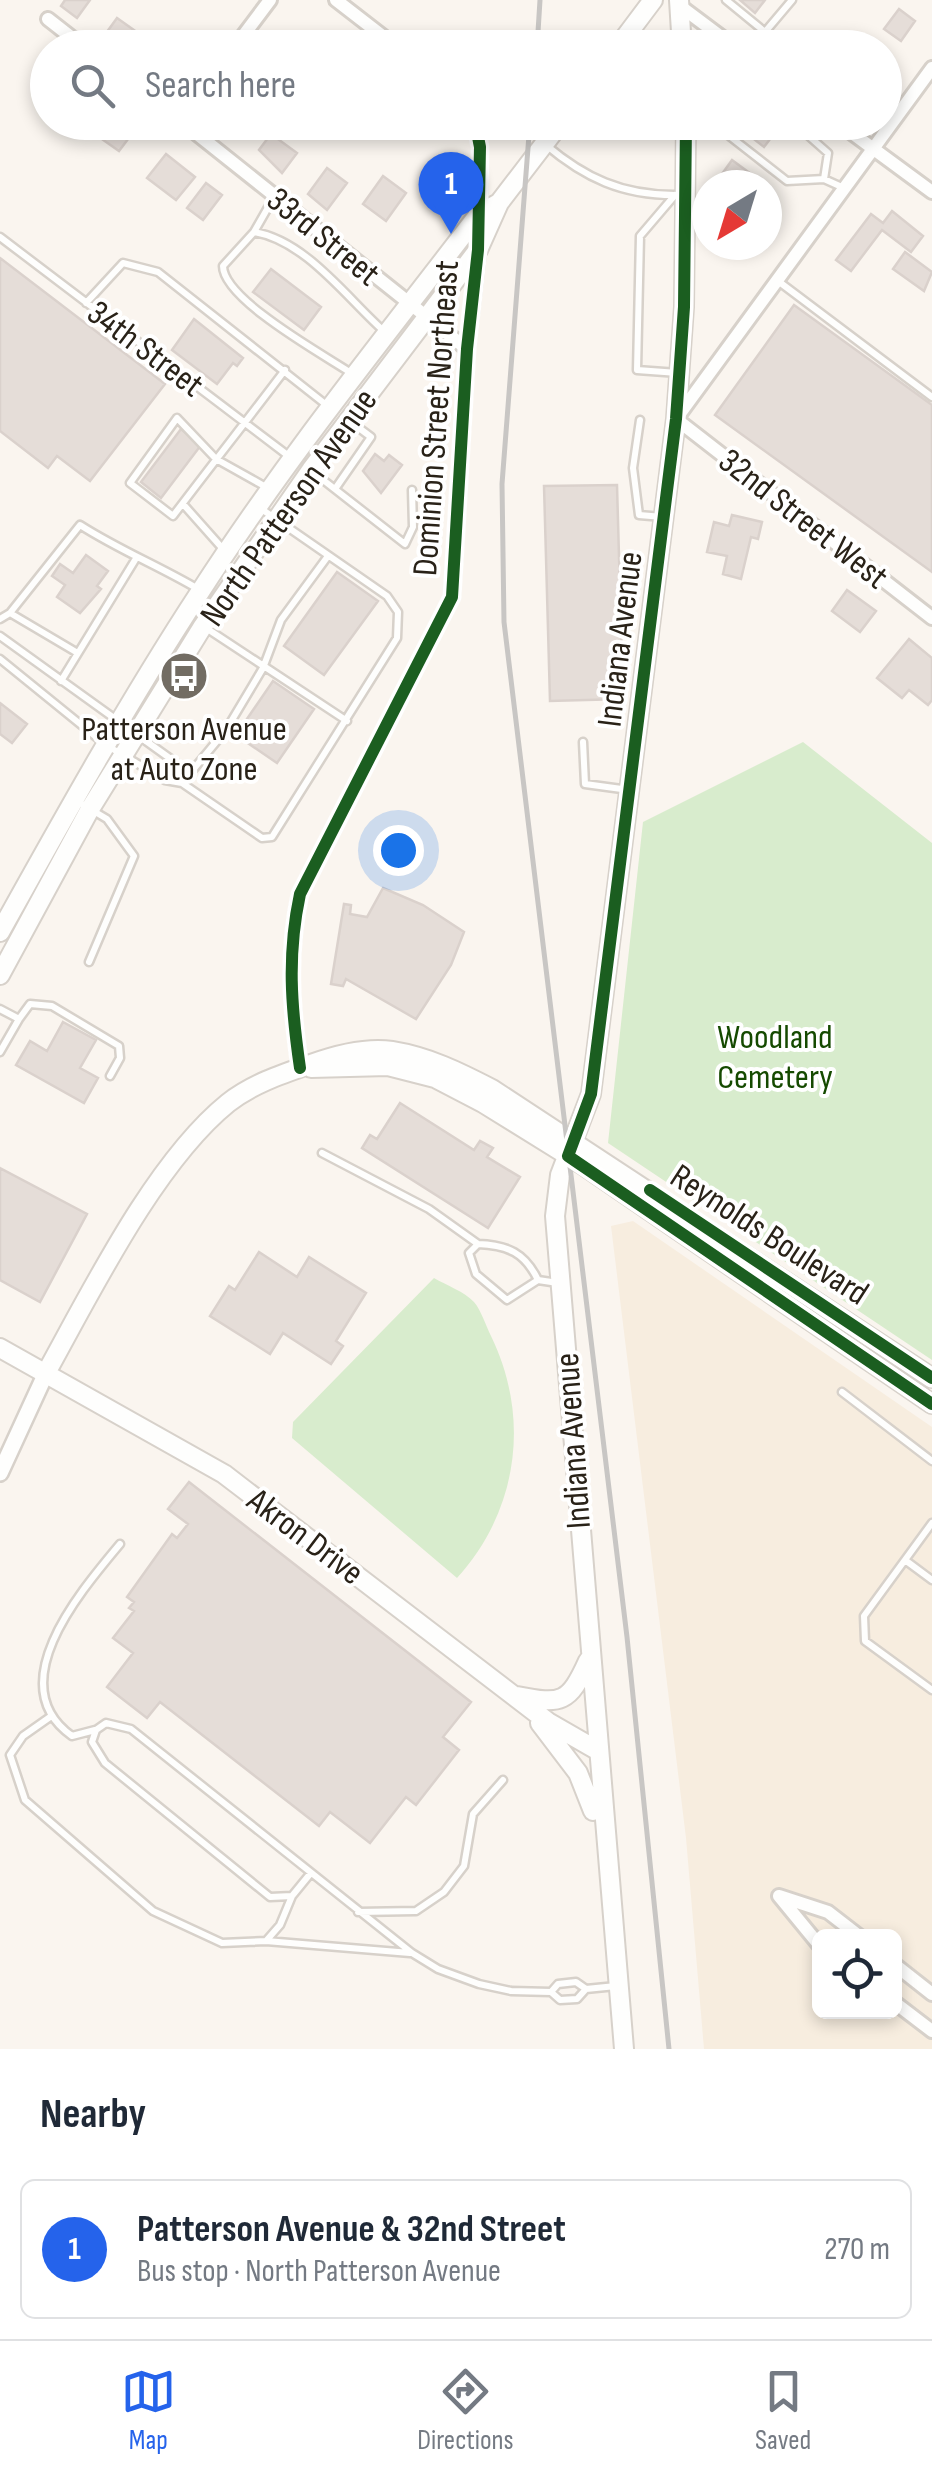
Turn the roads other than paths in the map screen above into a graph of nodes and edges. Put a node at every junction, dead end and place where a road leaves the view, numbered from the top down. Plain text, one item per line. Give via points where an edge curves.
1 (270, 0) edge
2 (336, 0) edge
3 (653, 0) edge
4 (726, 0) edge
5 (792, 0) edge
6 (679, 3) edge
7 (48, 19) dead end
8 (62, 30) edge
9 (248, 30) edge
10 (375, 30) edge
11 (631, 30) edge
12 (681, 30) edge
13 (713, 30) edge
14 (763, 30) edge
15 (767, 30) edge
16 (932, 68) edge
17 (902, 108) edge
18 (204, 140) edge
19 (479, 140) edge
20 (548, 140) edge
21 (684, 140) edge
22 (736, 140) edge
23 (813, 140) edge
24 (860, 140) edge
25 (879, 140) edge
26 (545, 144) junction
27 (872, 149) junction
28 (824, 179) junction
29 (844, 188) junction
30 (932, 192) edge
31 (679, 195) junction
32 (274, 196) junction
33 (499, 203) junction
34 (480, 214) junction
35 (254, 232) junction
36 (0, 237) edge
37 (478, 250) junction
38 (777, 280) junction
39 (86, 303) junction
40 (410, 304) junction
41 (426, 316) junction
42 (387, 334) junction
43 (467, 349) junction
44 (285, 370) junction
45 (680, 372) junction
46 (354, 375) junction
47 (932, 397) edge
48 (330, 408) junction
49 (348, 419) junction
50 (676, 419) junction
51 (640, 420) dead end
52 (243, 422) junction
53 (216, 459) junction
54 (292, 459) junction
55 (310, 470) junction
56 (335, 489) junction
57 (272, 490) junction
58 (412, 490) dead end
59 (182, 504) junction
60 (259, 507) junction
61 (664, 517) junction
62 (275, 520) junction
63 (228, 553) junction
64 (328, 556) junction
65 (135, 560) junction
66 (201, 590) junction
67 (10, 613) junction
68 (186, 614) junction
69 (932, 618) edge
70 (0, 619) edge
71 (204, 626) junction
72 (0, 636) edge
73 (76, 652) junction
74 (0, 659) edge
75 (263, 668) junction
76 (61, 681) junction
77 (347, 722) junction
78 (127, 730) junction
79 (583, 742) dead end
80 (106, 745) junction
81 (123, 755) junction
82 (182, 783) junction
83 (630, 790) junction
84 (82, 804) junction
85 (0, 932) edge
86 (89, 962) dead end
87 (0, 975) edge
88 (0, 1009) edge
89 (18, 1019) junction
90 (0, 1052) edge
91 (300, 1068) junction
92 (110, 1076) dead end
93 (572, 1148) junction
94 (322, 1153) dead end
95 (478, 1244) junction
96 (538, 1280) junction
97 (560, 1283) junction
98 (0, 1348) edge
99 (46, 1374) junction
100 (932, 1378) edge
101 (842, 1392) dead end
102 (932, 1404) edge
103 (932, 1461) edge
104 (0, 1473) edge
105 (932, 1522) edge
106 (120, 1544) dead end
107 (905, 1560) junction
108 (932, 1580) edge
109 (588, 1660) junction
110 (932, 1690) edge
111 (511, 1694) junction
112 (527, 1706) junction
113 (50, 1717) junction
114 (96, 1730) junction
115 (596, 1749) junction
116 (503, 1780) dead end
117 (605, 1852) junction
118 (310, 1874) junction
119 (292, 1896) junction
120 (357, 1912) junction
121 (850, 1929) edge
122 (812, 1936) edge
123 (266, 1941) junction
124 (412, 1953) junction
125 (902, 1970) edge
126 (618, 1986) junction
127 (586, 1989) junction
128 (551, 1992) junction
129 (932, 1994) edge
130 (902, 2008) edge
131 (932, 2030) edge
132 (624, 2049) edge

1 - 9 street
2 - 10 street
3 - 11 main road
4 - 14 lane
5 - 15 lane
6 - 12 main road
6 - 13 street
7 - 8 street
16 - 17 street
18 - 32 street, 33rd Street
19 - 34 street, Dominion Street Northeast
20 - 26 main road, North Patterson Avenue
21 - 31 main road, Indiana Avenue
22 - 28 lane via 787,180
23 - 28 lane via 828,153
24 - 27 street
25 - 27 street
26 - 31 lane via 605,184
26 - 33 main road, North Patterson Avenue
27 - 29 street
27 - 30 street
28 - 29 lane
29 - 38 street
31 - 45 main road, Indiana Avenue
31 - 45 lane via 640,236 637,370
32 - 35 lane
32 - 40 street, 33rd Street
33 - 34 main road, North Patterson Avenue
33 - 37 main road, North Patterson Avenue
34 - 37 street, Dominion Street Northeast
34 - 40 main road, North Patterson Avenue
35 - 42 lane via 323,272
35 - 46 lane via 223,266 223,276 239,296
36 - 39 lane, 34th Street
37 - 41 main road, North Patterson Avenue
37 - 43 street, Dominion Street Northeast
38 - 47 lane
38 - 50 street
39 - 44 lane via 123,263 146,268
39 - 52 lane, 34th Street
40 - 41 street, 33rd Street
40 - 42 main road, North Patterson Avenue
41 - 43 street, 33rd Street
41 - 49 main road, North Patterson Avenue
42 - 46 main road, North Patterson Avenue
43 - 91 street, Dominion Street Northeast via 452,597 300,894 289,946
44 - 48 lane
44 - 52 lane
45 - 50 main road, Indiana Avenue
46 - 48 main road, North Patterson Avenue
48 - 54 main road, North Patterson Avenue
49 - 55 main road, North Patterson Avenue
49 - 56 lane via 372,437
50 - 61 main road, Indiana Avenue
50 - 69 street, 32nd Street West
51 - 61 lane via 633,468 639,515
52 - 53 lane
52 - 54 lane, 34th Street
53 - 57 lane
53 - 59 lane
53 - 59 lane via 177,418 130,484 173,516
54 - 55 lane, 34th Street
54 - 57 main road, North Patterson Avenue
55 - 56 lane, 34th Street
55 - 62 main road, North Patterson Avenue
56 - 58 lane, 34th Street via 405,544 413,526
57 - 60 main road, North Patterson Avenue
59 - 63 lane
60 - 62 lane
60 - 63 main road, North Patterson Avenue
61 - 83 main road, Indiana Avenue
62 - 64 lane
62 - 71 main road, North Patterson Avenue
63 - 66 main road, North Patterson Avenue
64 - 75 lane via 282,620
64 - 77 lane via 387,596 398,612 397,638
65 - 66 lane
65 - 67 lane via 80,525
65 - 73 lane
66 - 68 main road, North Patterson Avenue
67 - 70 lane
67 - 73 lane
68 - 71 lane
68 - 78 main road, North Patterson Avenue
71 - 75 lane
71 - 78 main road, North Patterson Avenue
72 - 76 lane
73 - 76 lane
74 - 80 lane
75 - 77 lane
75 - 82 lane via 226,730
76 - 78 lane
77 - 82 lane via 272,837 262,838
78 - 80 main road, North Patterson Avenue
78 - 81 main road, North Patterson Avenue
78 - 82 lane via 175,762
79 - 83 lane via 585,784
80 - 81 lane
80 - 84 main road, North Patterson Avenue
81 - 82 lane via 164,780
81 - 84 main road, North Patterson Avenue
83 - 93 main road, Indiana Avenue via 591,1094
84 - 85 main road, North Patterson Avenue
84 - 86 lane via 107,819 134,856
84 - 87 main road, North Patterson Avenue
88 - 89 lane
89 - 90 lane
89 - 92 lane via 40,1002 119,1046
91 - 93 main road, Reynolds Boulevard via 340,1054 389,1050 441,1063
91 - 99 main road, Reynolds Boulevard via 230,1101 181,1151
93 - 97 main road, Indiana Avenue via 554,1216
93 - 100 main road, Reynolds Boulevard
93 - 102 main road, Reynolds Boulevard
94 - 95 lane
95 - 96 lane via 518,1252
95 - 96 lane via 470,1262 501,1298 517,1298
96 - 97 lane
97 - 109 main road, Indiana Avenue
98 - 99 main road, Akron Drive
99 - 104 street
99 - 111 main road, Akron Drive via 224,1474
101 - 103 lane
105 - 107 lane
106 - 113 lane via 40,1649 35,1684
107 - 108 lane
107 - 110 lane via 864,1616 865,1641
109 - 111 main road via 564,1699
109 - 115 main road, Indiana Avenue
111 - 112 main road, Akron Drive
112 - 115 main road, Akron Drive
112 - 117 main road via 582,1780
113 - 114 lane via 72,1736
113 - 123 lane via 10,1755 26,1800 153,1911 222,1943
114 - 118 lane via 106,1723 131,1729
114 - 119 lane via 92,1742 104,1763 270,1897
115 - 117 main road, Indiana Avenue
116 - 120 lane via 473,1814 464,1866 444,1892 416,1912
117 - 126 main road, Indiana Avenue
118 - 119 lane
118 - 120 lane
119 - 123 lane
120 - 124 lane
121 - 122 street via 828,1912 778,1896
123 - 124 lane
124 - 128 lane via 480,1984
125 - 129 street
126 - 127 lane
126 - 132 main road, Indiana Avenue
127 - 128 lane via 576,1982
127 - 128 lane via 577,1999 560,2000
130 - 131 street

